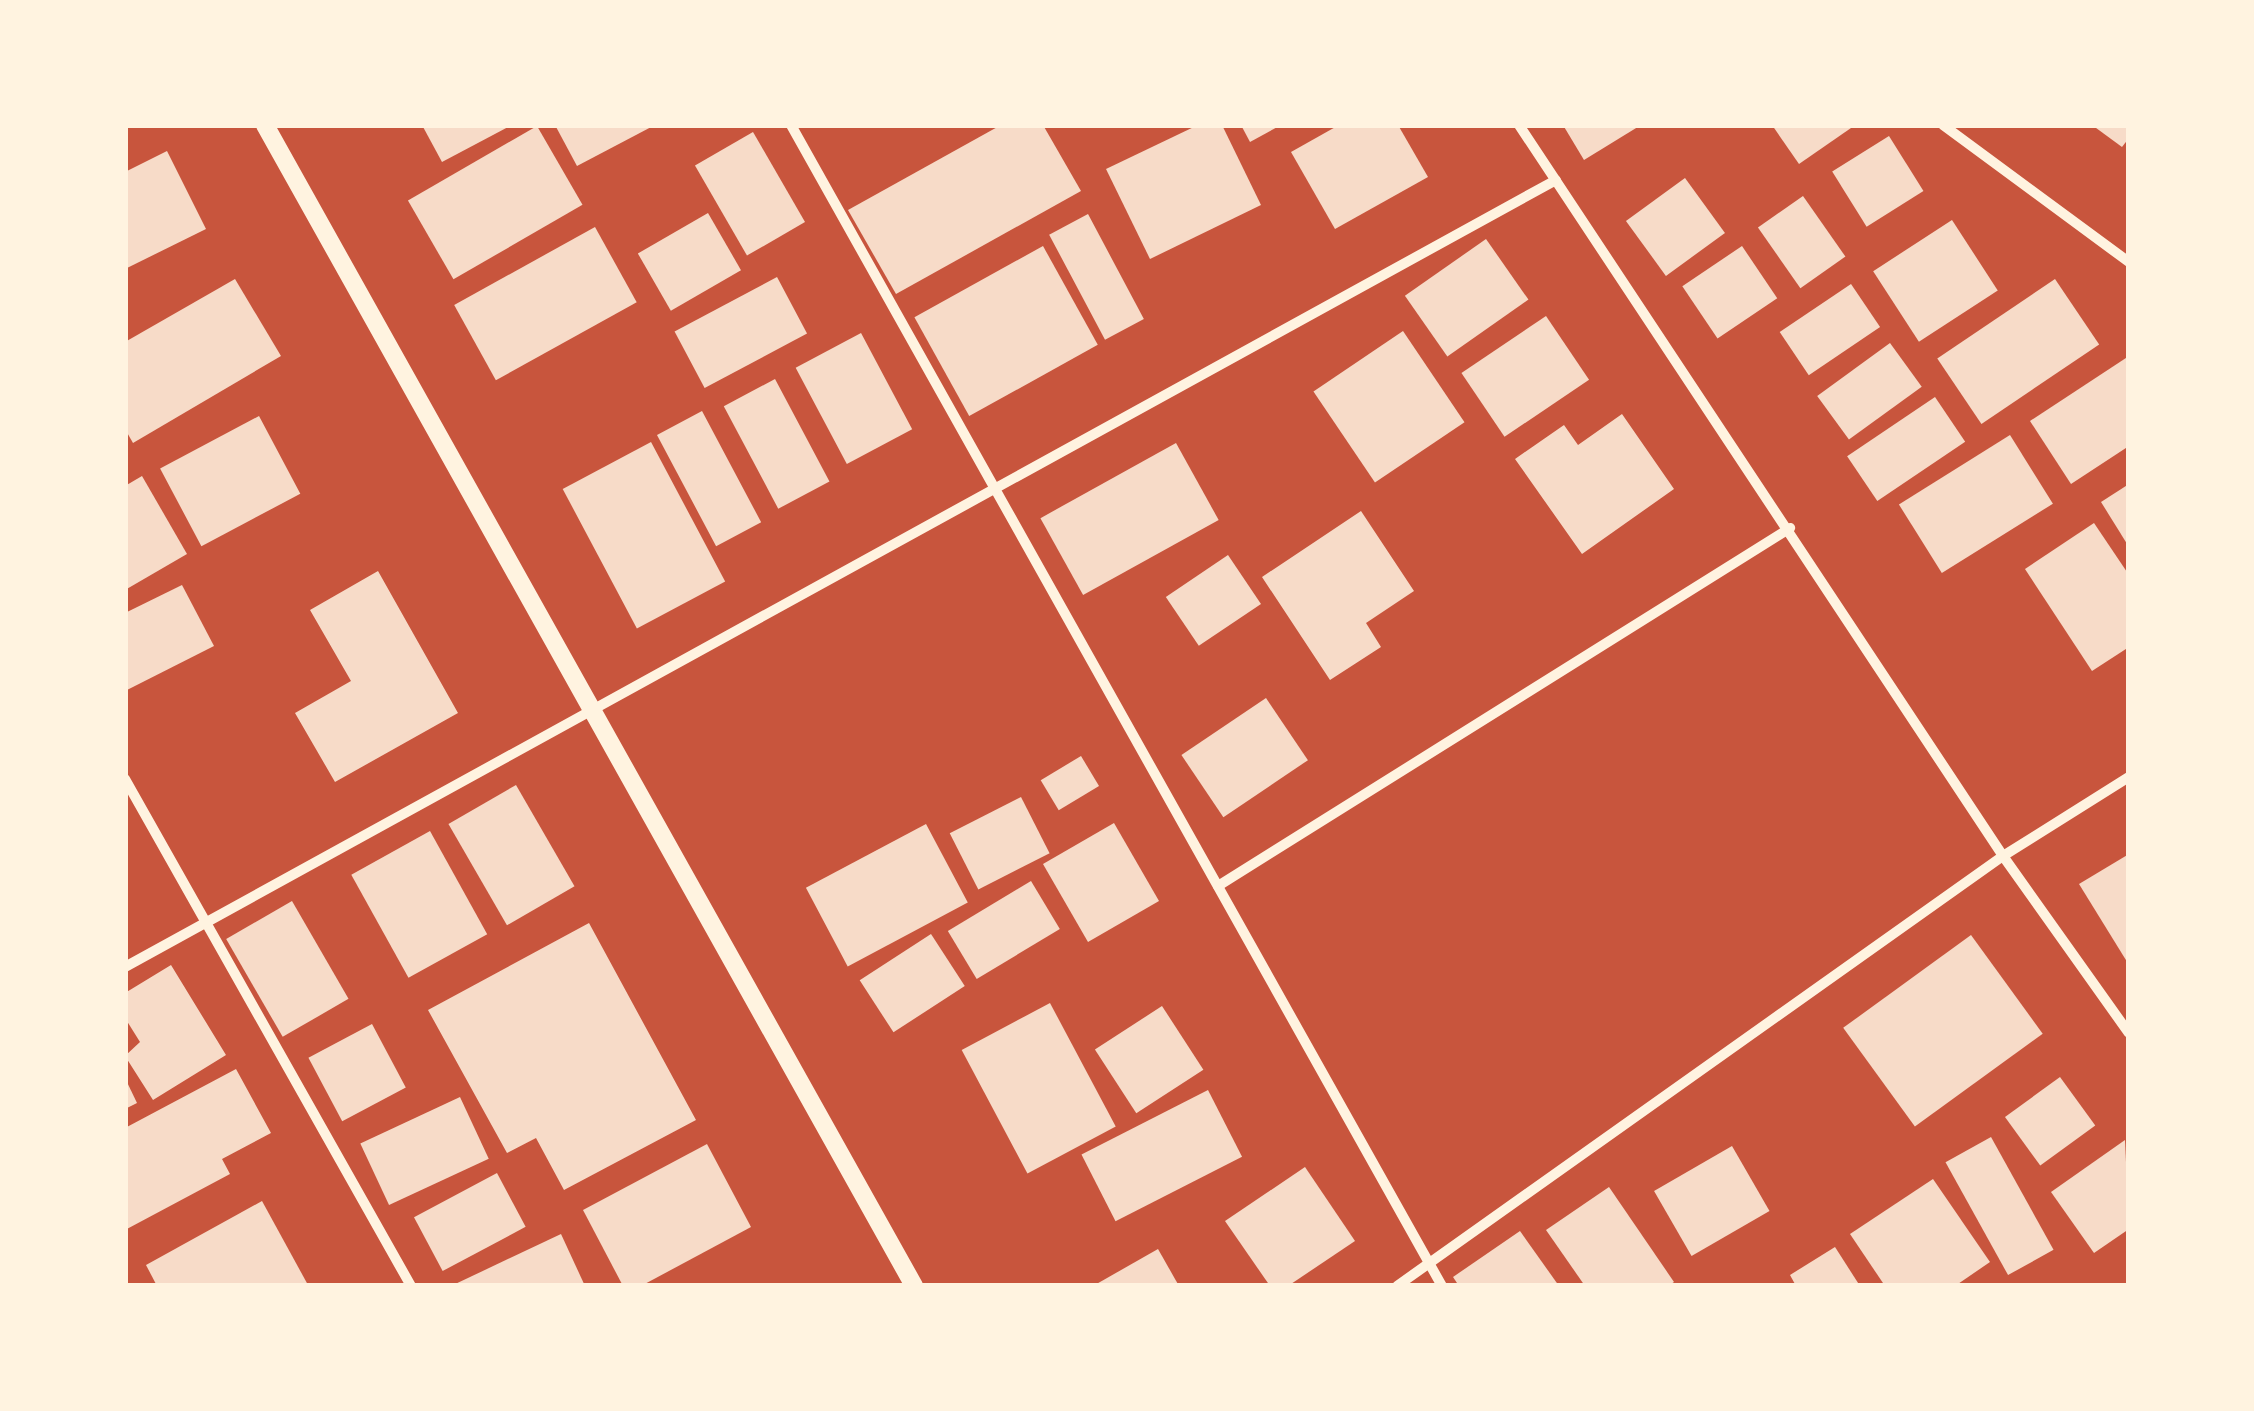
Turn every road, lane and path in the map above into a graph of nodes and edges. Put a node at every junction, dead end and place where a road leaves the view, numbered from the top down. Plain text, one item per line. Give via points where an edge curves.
1 (265, 125) edge
2 (791, 125) edge
3 (1519, 125) edge
4 (1943, 125) edge
5 (1556, 180) junction
6 (2129, 262) edge
7 (993, 488) junction
8 (1790, 528) junction
9 (590, 706) junction
10 (2129, 776) edge
11 (125, 779) edge
12 (2003, 856) junction
13 (1218, 886) junction
14 (207, 923) junction
15 (125, 967) edge
16 (2129, 1033) edge
17 (1430, 1264) junction
18 (411, 1286) edge
19 (914, 1286) edge
20 (1397, 1286) edge
21 (1442, 1286) edge

1 - 9 street
2 - 7 street
3 - 5 street
4 - 6 street
5 - 7 street
5 - 8 street
7 - 9 street
7 - 13 street
8 - 12 street
8 - 13 street
9 - 14 street
9 - 19 street
10 - 12 street
11 - 14 street
12 - 16 street
12 - 17 street
13 - 17 street
14 - 15 street
14 - 18 street
17 - 20 street
17 - 21 street

